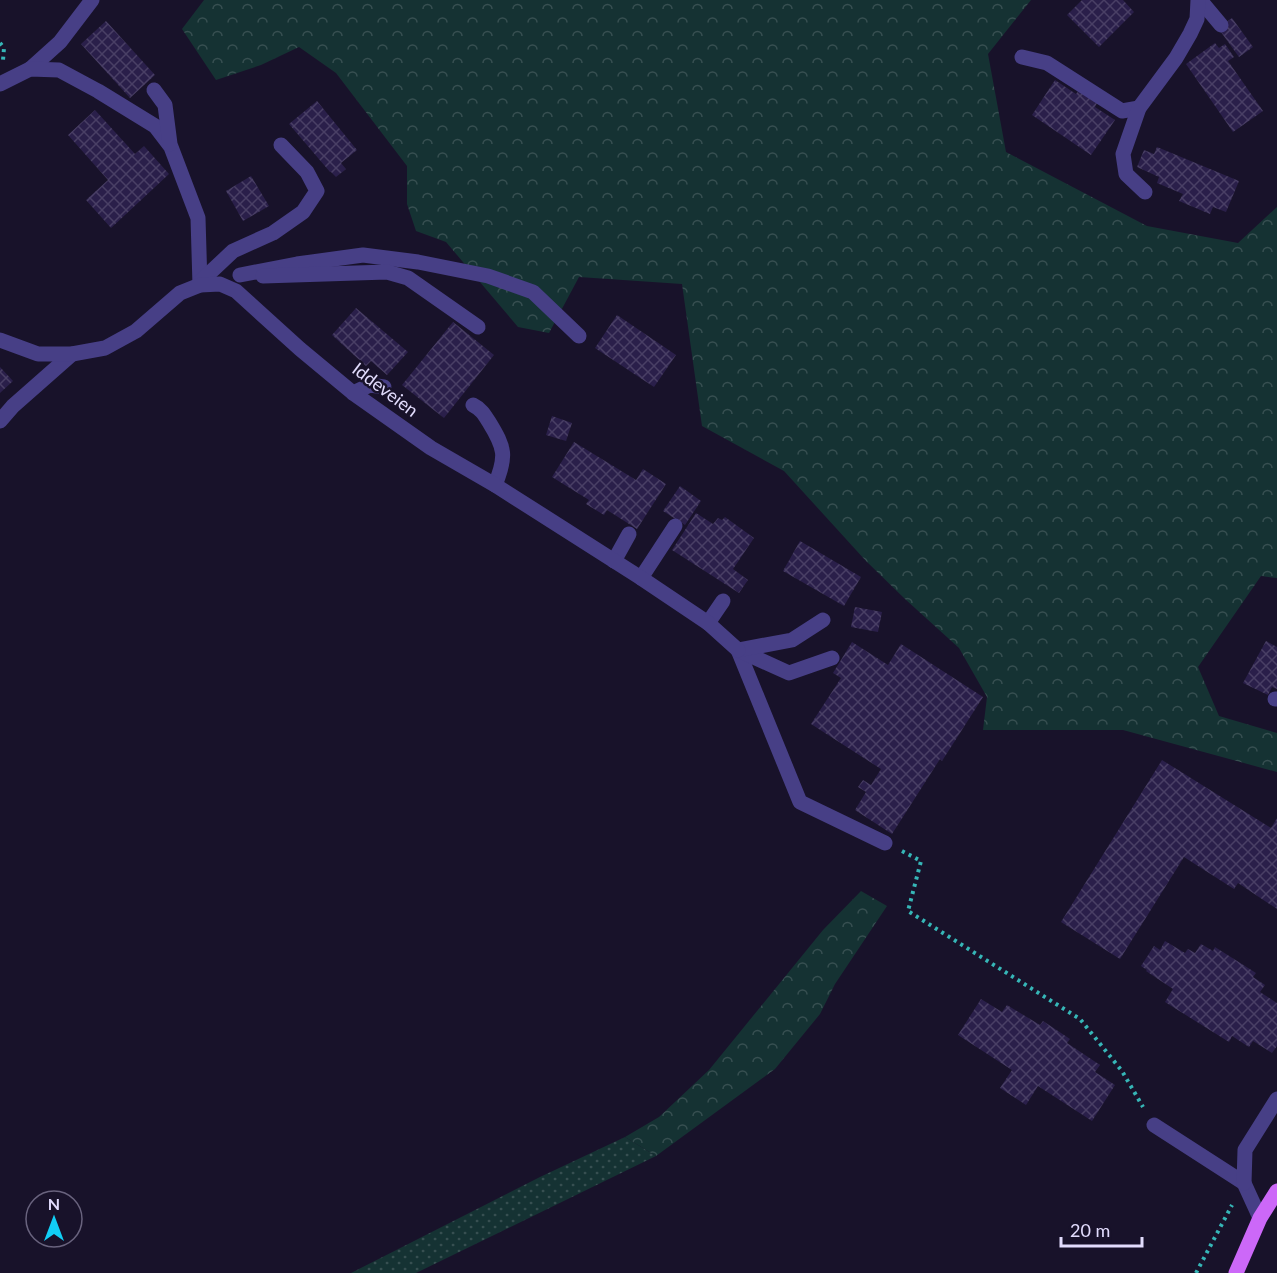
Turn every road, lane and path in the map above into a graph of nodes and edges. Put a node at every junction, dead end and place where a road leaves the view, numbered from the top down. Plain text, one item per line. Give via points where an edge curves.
1 (92, 0) edge
2 (1199, 0) edge
3 (1221, 25) dead end
4 (1022, 57) dead end
5 (30, 69) junction
6 (0, 84) edge
7 (154, 90) dead end
8 (1139, 108) junction
9 (281, 145) dead end
10 (171, 147) junction
11 (1145, 192) dead end
12 (240, 275) junction
13 (200, 283) junction
14 (220, 284) junction
15 (478, 327) dead end
16 (579, 336) dead end
17 (0, 340) edge
18 (72, 354) junction
19 (384, 387) dead end
20 (353, 393) junction
21 (473, 405) dead end
22 (0, 421) edge
23 (495, 485) junction
24 (675, 526) dead end
25 (629, 534) dead end
26 (614, 561) junction
27 (641, 578) junction
28 (723, 601) dead end
29 (823, 620) dead end
30 (708, 623) junction
31 (738, 650) junction
32 (832, 658) dead end
33 (885, 843) joint
34 (1277, 1099) edge
35 (1154, 1125) joint
36 (1244, 1183) junction
37 (1277, 1191) edge
38 (1260, 1218) junction
39 (1196, 1273) edge
40 (1236, 1273) edge

1 - 5 street via 60,42
2 - 3 street
2 - 8 street via 1190,34
4 - 8 street via 1047,63 1122,111
5 - 6 street
5 - 10 street via 59,70 98,91 155,126
7 - 10 street via 165,105
8 - 11 street via 1123,154 1125,174
9 - 13 street via 306,171 317,191 303,212 273,233 233,251
10 - 13 street via 198,218
12 - 14 street
12 - 15 street via 387,272 408,278
12 - 16 street via 363,255 418,262 488,276 533,292
13 - 14 street
13 - 18 street via 180,293 136,331 105,348
14 - 20 street, Iddeveien via 236,291
17 - 18 street via 38,354
18 - 22 street
19 - 20 street via 370,385
20 - 23 street, Iddeveien via 431,448
21 - 23 street via 480,409 502,443 502,467
23 - 26 street, Iddeveien
24 - 27 street
25 - 26 street
26 - 27 street, Iddeveien
27 - 30 street, Iddeveien
28 - 30 street
29 - 31 street via 792,640
30 - 31 street, Iddeveien
31 - 32 street via 789,673
31 - 33 street via 800,801
33 - 35 path via 921,861 908,911 1080,1019 1122,1071
34 - 36 street via 1245,1150
35 - 36 street
36 - 38 street
36 - 39 path
37 - 38 main road
38 - 40 main road

